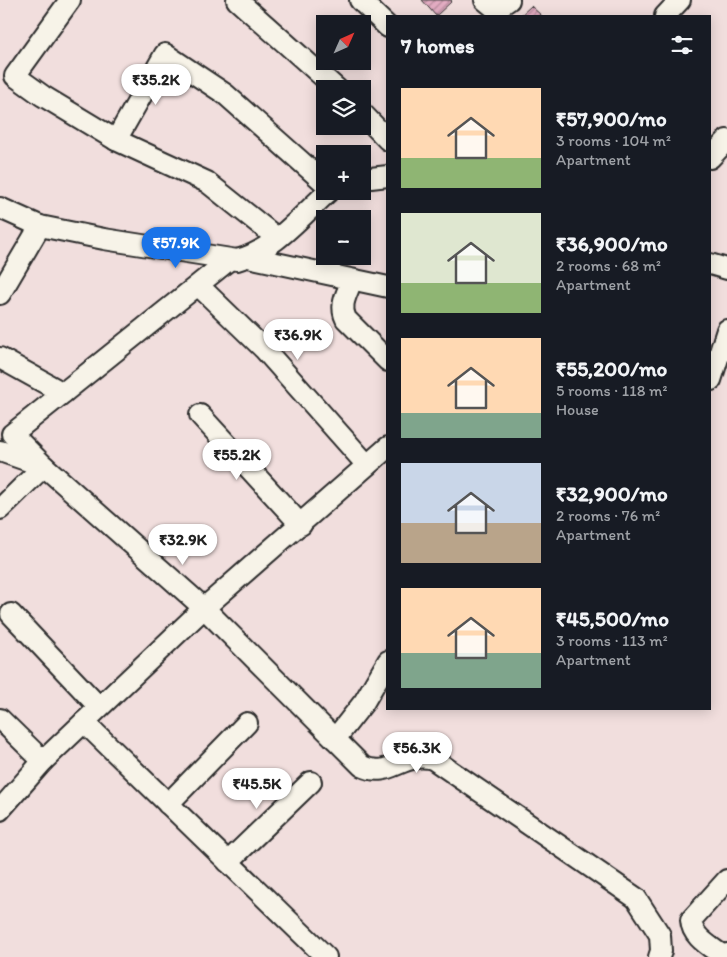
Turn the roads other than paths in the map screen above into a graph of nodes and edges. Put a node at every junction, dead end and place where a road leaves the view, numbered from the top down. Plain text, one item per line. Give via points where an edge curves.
1 (70, 0) edge
2 (237, 0) edge
3 (360, 0) edge
4 (484, 0) edge
5 (509, 0) edge
6 (680, 0) edge
7 (666, 15) edge
8 (386, 25) edge
9 (327, 80) edge
10 (371, 122) edge
11 (386, 138) edge
12 (116, 140) junction
13 (727, 140) edge
14 (711, 157) edge
15 (316, 175) edge
16 (386, 176) edge
17 (371, 177) edge
18 (320, 200) edge
19 (0, 208) edge
20 (40, 226) junction
21 (277, 238) junction
22 (238, 258) junction
23 (711, 264) edge
24 (727, 269) edge
25 (352, 280) junction
26 (199, 286) junction
27 (386, 287) edge
28 (0, 294) edge
29 (727, 330) edge
30 (0, 358) edge
31 (386, 359) edge
32 (711, 380) dead end
33 (63, 393) junction
34 (200, 415) dead end
35 (386, 449) edge
36 (0, 451) edge
37 (367, 465) junction
38 (44, 466) junction
39 (0, 509) edge
40 (301, 525) junction
41 (204, 608) junction
42 (11, 614) dead end
43 (386, 664) edge
44 (100, 707) junction
45 (0, 719) edge
46 (84, 722) junction
47 (247, 723) dead end
48 (335, 739) junction
49 (43, 761) junction
50 (311, 782) dead end
51 (168, 804) junction
52 (0, 810) edge
53 (228, 862) junction
54 (727, 880) edge
55 (727, 954) edge
56 (326, 957) edge
57 (659, 957) edge

1 - 12 street via 15,76
2 - 9 street
3 - 8 street
4 - 5 street via 496,8
6 - 7 street
10 - 11 street
12 - 15 street via 165,54 226,94
12 - 21 street via 207,182
13 - 14 street
16 - 17 street
18 - 21 street
19 - 20 street
20 - 22 street via 104,239
20 - 28 street
21 - 22 street
22 - 25 street
22 - 26 street
23 - 24 street
25 - 27 street
25 - 31 street via 342,312
26 - 33 street
26 - 37 street via 265,350
29 - 32 street
30 - 33 street
33 - 38 street via 12,434
34 - 40 street
35 - 37 street
36 - 38 street
37 - 40 street
38 - 39 street
38 - 41 street
40 - 41 street
41 - 44 street
41 - 48 street
42 - 44 street
43 - 48 street via 364,702
44 - 46 street
45 - 49 street
46 - 49 street
46 - 51 street
47 - 51 street
48 - 57 street via 362,766 372,771 383,770 412,757 433,759 636,898 660,935
49 - 52 street
50 - 53 street
51 - 53 street
53 - 56 street
54 - 55 street via 691,920 697,936 724,957

